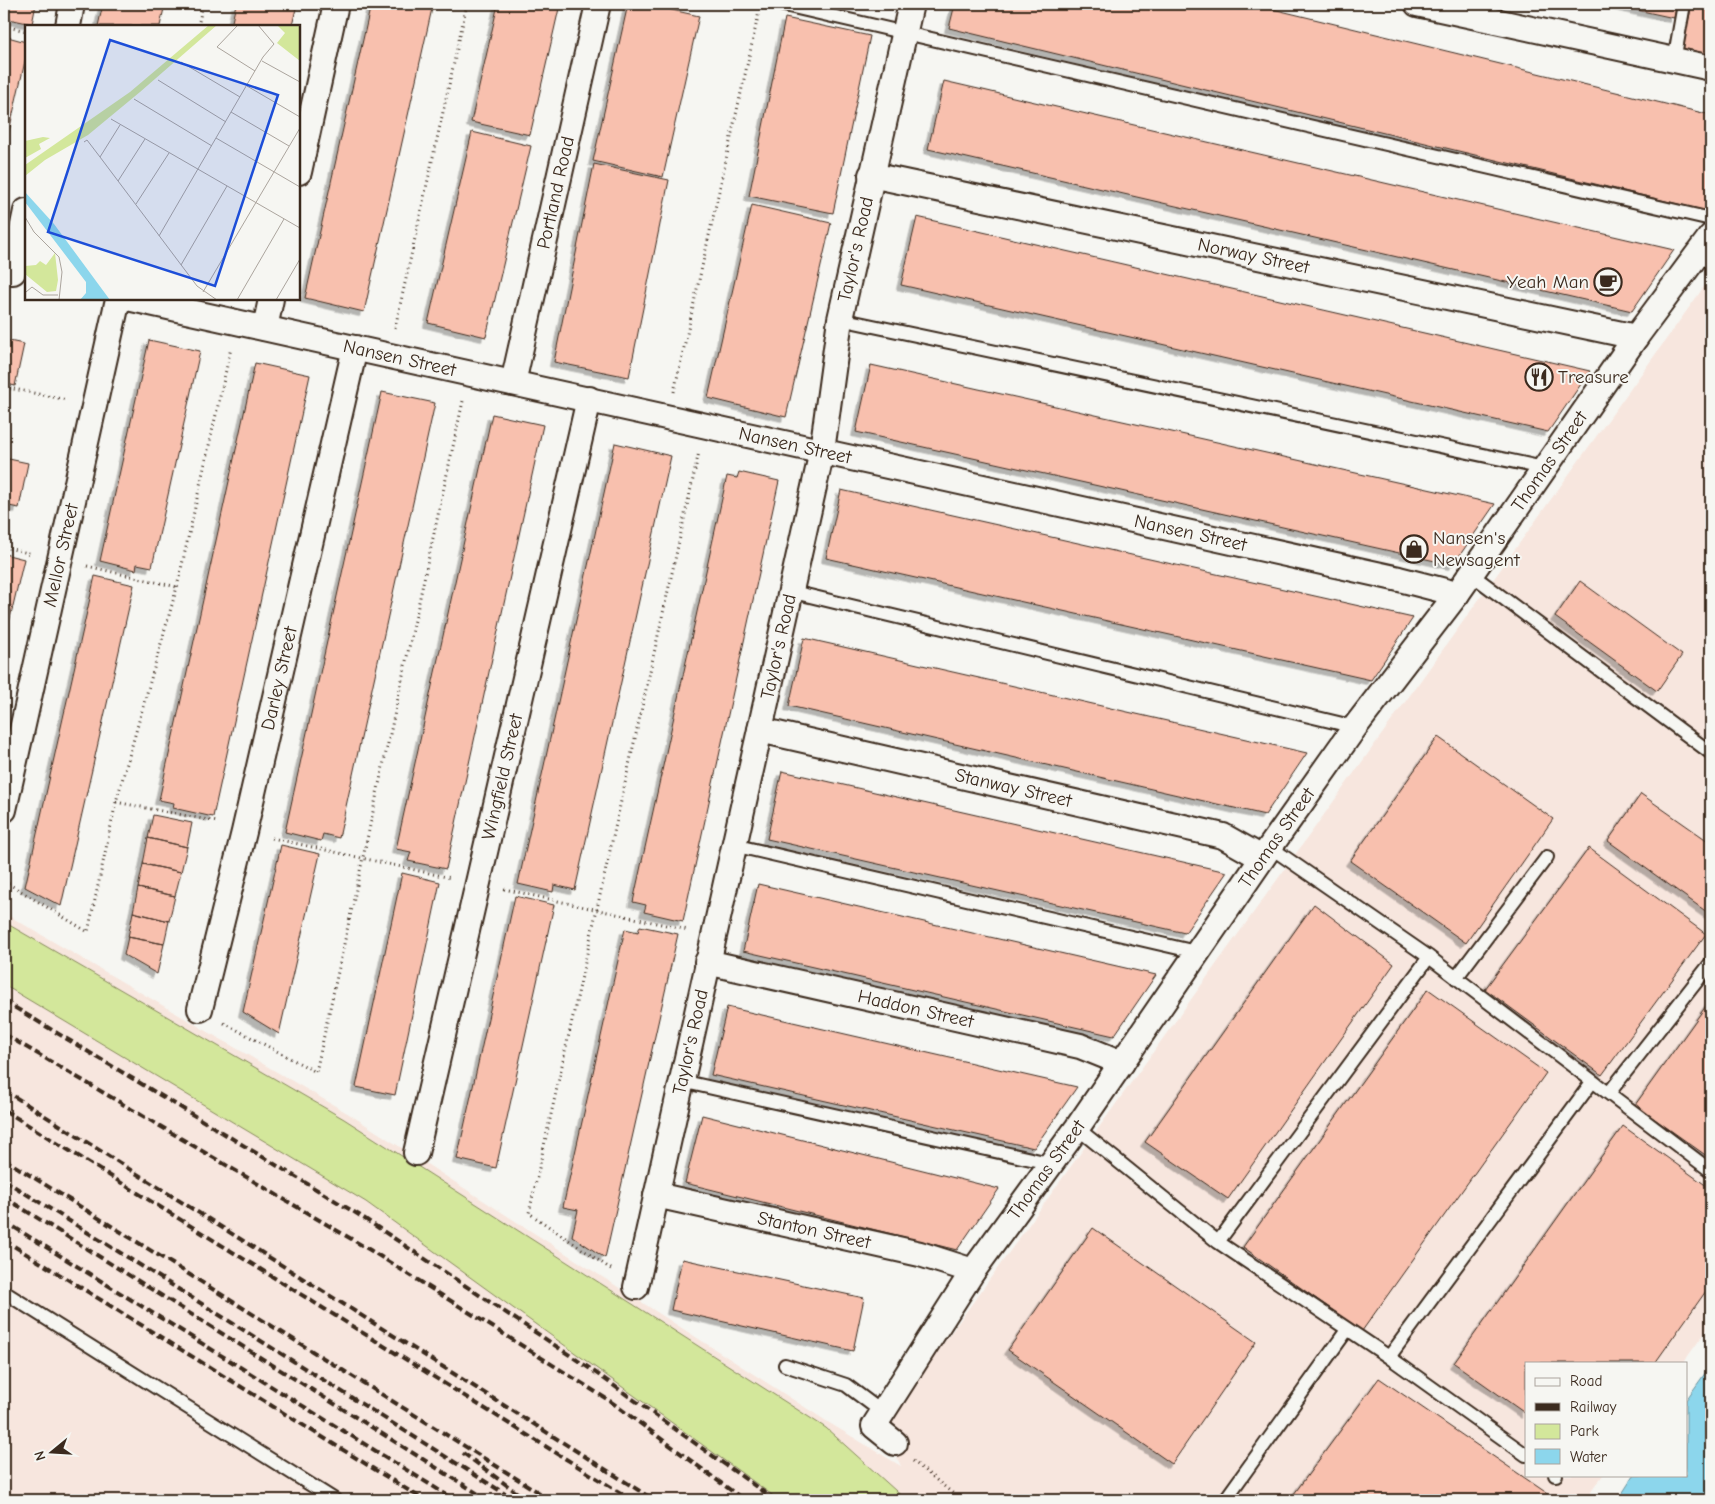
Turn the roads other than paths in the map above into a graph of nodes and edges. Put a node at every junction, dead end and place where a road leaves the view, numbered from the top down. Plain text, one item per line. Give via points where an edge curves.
1 (72, 4) edge
2 (336, 4) edge
3 (598, 4) edge
4 (780, 4) edge
5 (911, 4) edge
6 (1417, 4) edge
7 (1684, 4) edge
8 (68, 25) edge
9 (905, 32) junction
10 (1674, 61) junction
11 (1711, 68) edge
12 (300, 167) edge
13 (871, 175) junction
14 (25, 216) edge
15 (1711, 219) edge
16 (1711, 236) edge
17 (14, 273) edge
18 (118, 300) edge
19 (137, 300) edge
20 (271, 300) edge
21 (840, 319) junction
22 (265, 328) junction
23 (1636, 337) junction
24 (354, 348) junction
25 (513, 383) junction
26 (589, 399) junction
27 (822, 451) junction
28 (1544, 468) junction
29 (1471, 574) junction
30 (790, 592) junction
31 (1457, 594) junction
32 (1355, 727) junction
33 (760, 730) junction
34 (1711, 752) edge
35 (4, 810) edge
36 (733, 845) junction
37 (1266, 853) junction
38 (1547, 857) dead end
39 (1196, 952) junction
40 (1429, 957) junction
41 (707, 962) junction
42 (1711, 963) edge
43 (1456, 978) junction
44 (200, 1009) road end
45 (1122, 1063) junction
46 (681, 1081) junction
47 (1592, 1082) junction
48 (1609, 1093) junction
49 (1077, 1128) junction
50 (416, 1153) dead end
51 (1049, 1164) junction
52 (1711, 1171) edge
53 (656, 1195) junction
54 (1218, 1242) junction
55 (973, 1271) junction
56 (636, 1287) road end
57 (4, 1292) edge
58 (1347, 1330) junction
59 (1389, 1358) junction
60 (786, 1365) dead end
61 (882, 1412) junction
62 (895, 1443) road end
63 (1525, 1453) edge
64 (336, 1500) edge
65 (1225, 1500) edge

1 - 8 street
2 - 12 street
3 - 25 street, Portland Road
4 - 9 lane
5 - 9 street, Taylor's Road
6 - 10 street
7 - 10 lane
9 - 13 street, Taylor's Road
9 - 15 lane
10 - 11 street
13 - 21 street, Taylor's Road
13 - 23 street, Norway Street
14 - 17 street
16 - 23 street, Thomas Street
18 - 35 street, Mellor Street
19 - 22 street, Nansen Street
20 - 22 street
21 - 27 street, Taylor's Road
21 - 28 lane
22 - 24 street, Nansen Street
23 - 28 street, Thomas Street
24 - 25 street, Nansen Street
24 - 44 street, Darley Street via 244,832
25 - 26 street, Nansen Street
26 - 27 street, Nansen Street
26 - 50 street, Wingfield Street
27 - 30 street, Taylor's Road
27 - 31 street, Nansen Street via 1399,578
28 - 29 street, Thomas Street
29 - 31 street, Thomas Street
29 - 34 lane
30 - 32 lane
30 - 33 street, Taylor's Road
31 - 32 street, Thomas Street
32 - 37 street, Thomas Street
33 - 36 street, Taylor's Road
33 - 37 street, Stanway Street via 1223,836
36 - 39 lane
36 - 41 street, Taylor's Road
37 - 39 street, Thomas Street
37 - 40 lane
38 - 43 lane
39 - 45 street, Thomas Street
40 - 43 lane
40 - 54 lane
41 - 45 street, Haddon Street via 1080,1046
41 - 46 street, Taylor's Road
42 - 48 lane
43 - 47 lane
45 - 49 street, Thomas Street
46 - 51 lane
46 - 53 street, Taylor's Road
47 - 48 lane
47 - 59 lane
48 - 52 lane
49 - 51 street, Thomas Street
49 - 54 lane
51 - 55 street, Thomas Street
53 - 55 street, Stanton Street via 920,1254
53 - 56 street, Taylor's Road
54 - 58 lane
55 - 61 street, Thomas Street
57 - 64 lane
58 - 59 lane
58 - 65 lane
59 - 63 lane
60 - 61 lane via 846,1385
61 - 62 street, Thomas Street via 874,1426

